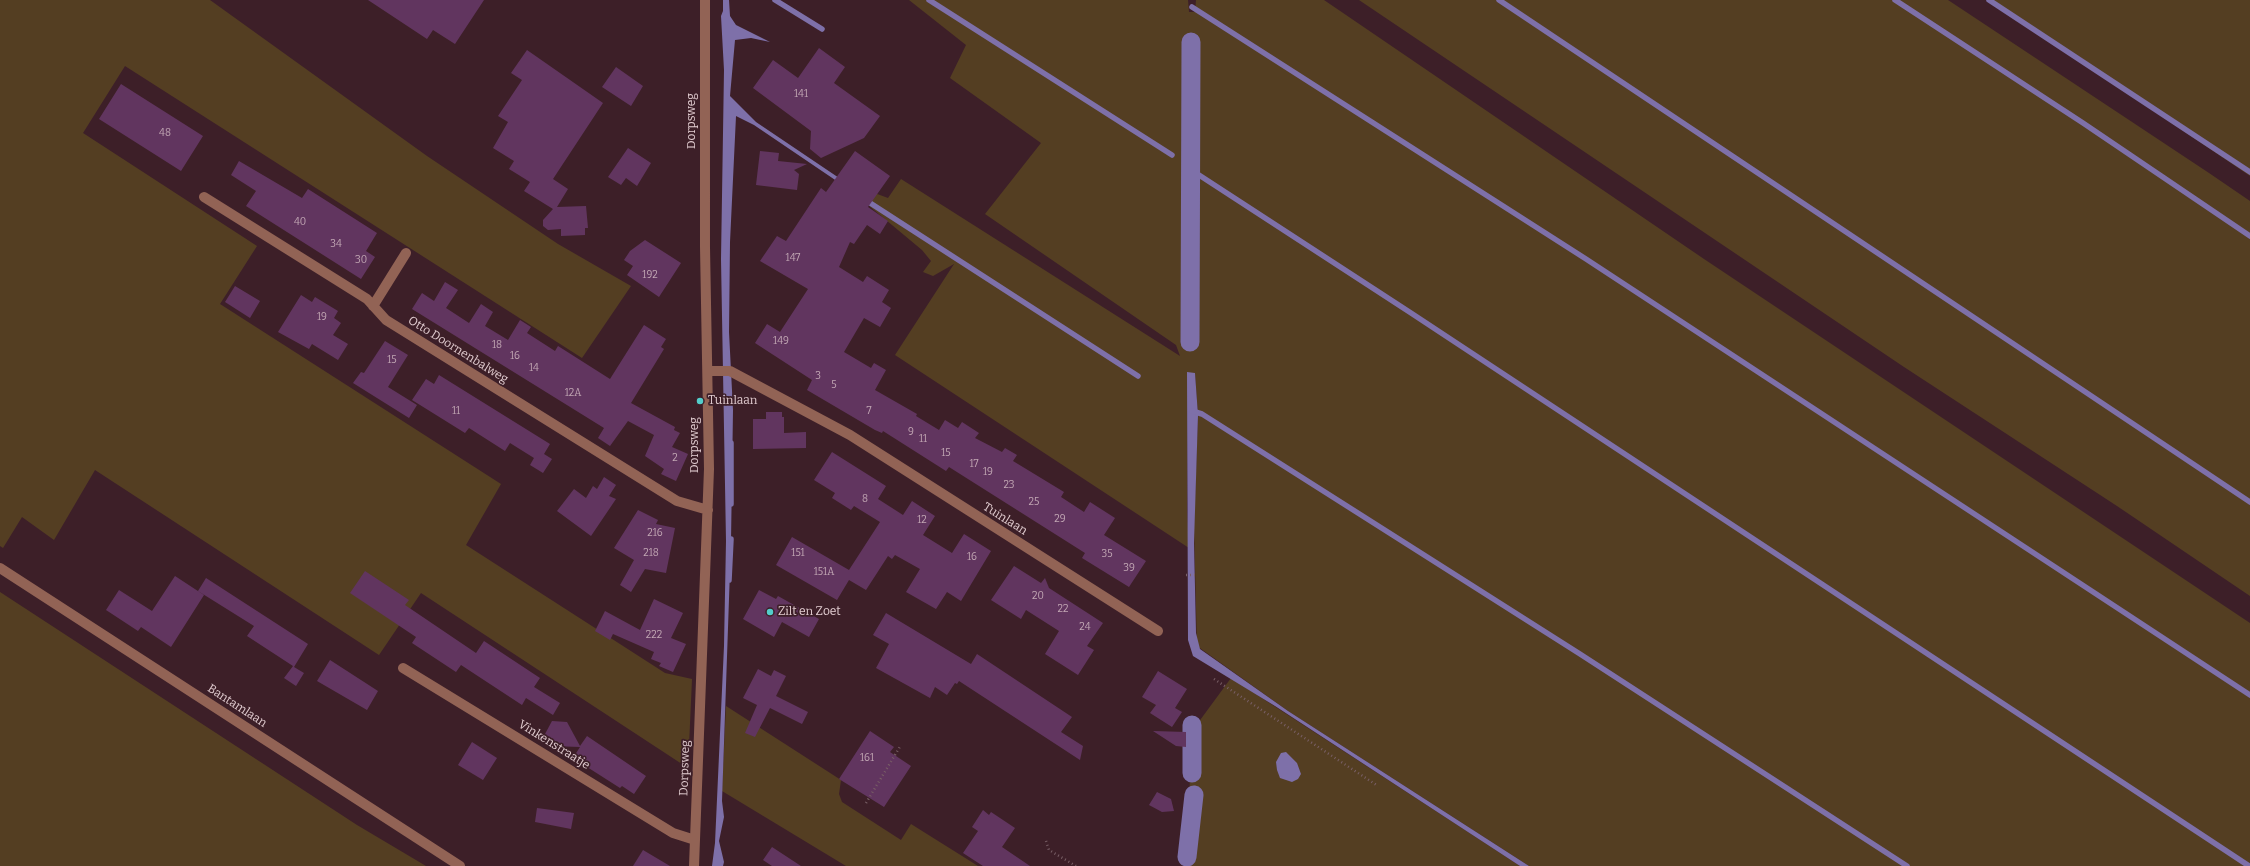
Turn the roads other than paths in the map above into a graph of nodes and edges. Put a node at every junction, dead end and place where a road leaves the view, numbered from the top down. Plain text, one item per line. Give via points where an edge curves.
1 (705, 0) edge
2 (204, 197) dead end
3 (406, 253) dead end
4 (373, 306) junction
5 (708, 371) junction
6 (708, 510) junction
7 (0, 568) edge
8 (1158, 631) dead end
9 (403, 668) dead end
10 (695, 840) junction
11 (460, 866) edge
12 (694, 866) edge

1 - 5 street, Dorpsweg
2 - 4 street, Otto Doornenbalweg via 367,299
3 - 4 street
4 - 6 street, Otto Doornenbalweg via 386,320 677,502
5 - 6 street, Dorpsweg
5 - 8 street, Tuinlaan via 730,371 850,435
6 - 10 street, Dorpsweg
7 - 11 street, Bantamlaan
9 - 10 street, Vinkenstraatje via 673,833
10 - 12 street, Dorpsweg

